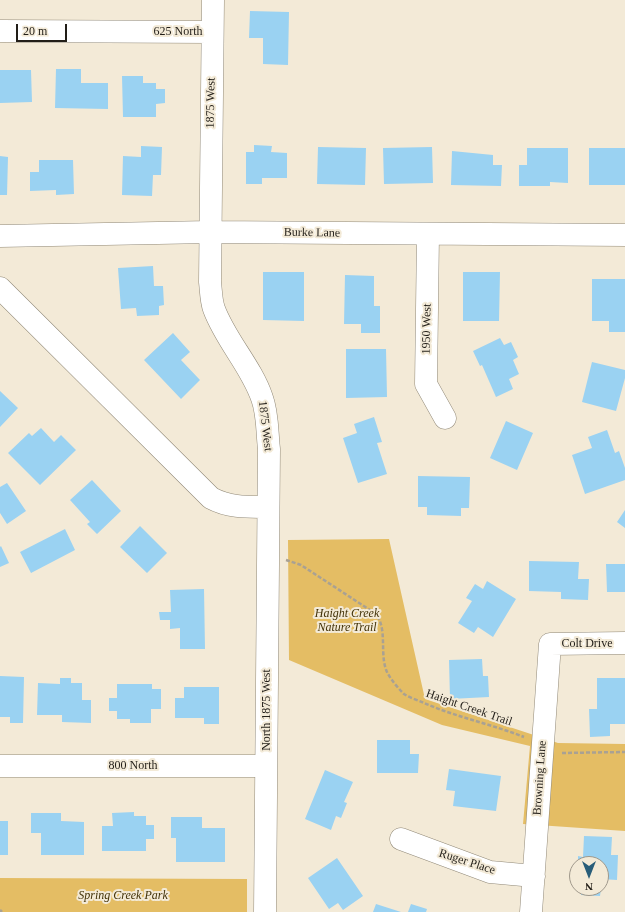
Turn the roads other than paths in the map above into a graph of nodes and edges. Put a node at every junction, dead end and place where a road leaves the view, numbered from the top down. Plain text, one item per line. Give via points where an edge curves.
1 (213, 0) edge
2 (0, 31) edge
3 (212, 32) junction
4 (210, 232) junction
5 (428, 234) junction
6 (625, 235) edge
7 (0, 236) edge
8 (0, 288) edge
9 (445, 418) dead end
10 (268, 507) junction
11 (625, 643) edge
12 (550, 644) joint
13 (0, 766) edge
14 (266, 766) junction
15 (401, 839) dead end
16 (534, 876) junction
17 (265, 912) edge
18 (531, 912) edge

1 - 3 street, 1875 West
2 - 3 street, 625 North
3 - 4 street, 1875 West
4 - 5 street, Burke Lane
4 - 7 street, Burke Lane
4 - 10 street, 1875 West via 210,282 214,308 262,398 269,449
5 - 6 street, Burke Lane
5 - 9 street, 1950 West via 426,384
8 - 10 street via 211,498 235,507
10 - 14 street, North 1875 West
11 - 12 street, Colt Drive
12 - 16 street, Browning Lane
13 - 14 street, 800 North
14 - 17 street, North 1875 West
15 - 16 street, Ruger Place via 490,872
16 - 18 street, Browning Lane

